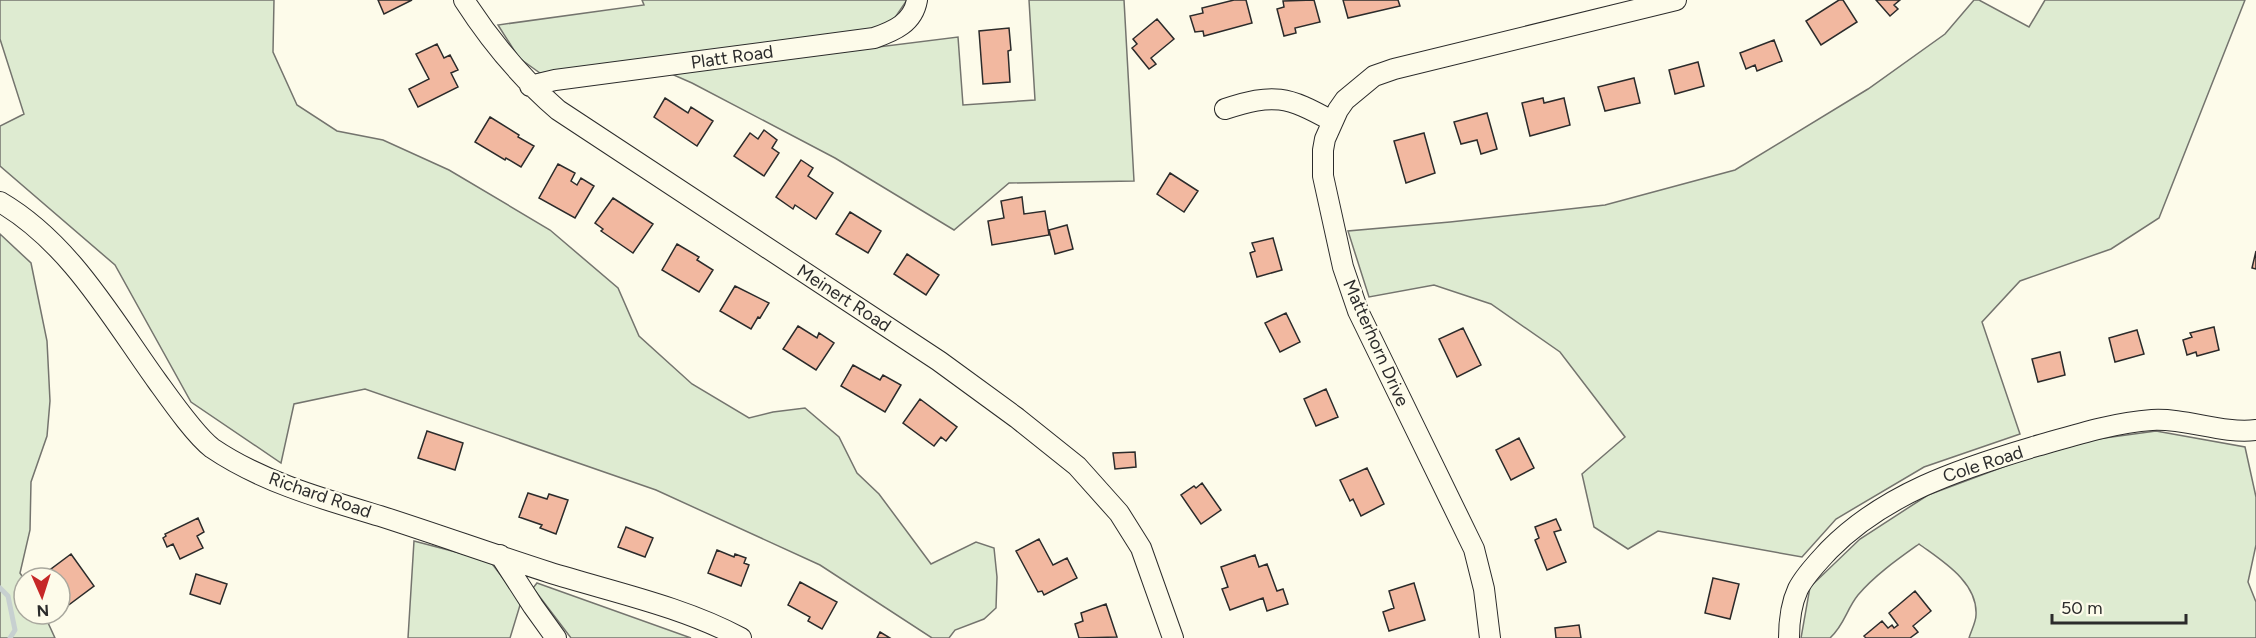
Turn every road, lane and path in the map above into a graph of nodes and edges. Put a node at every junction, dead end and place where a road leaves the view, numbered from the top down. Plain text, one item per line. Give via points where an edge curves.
1 (464, 0) edge
2 (917, 0) edge
3 (1676, 0) edge
4 (530, 86) junction
5 (1225, 109) dead end
6 (1332, 122) junction
7 (0, 202) edge
8 (2256, 430) edge
9 (500, 555) junction
10 (556, 638) edge
11 (741, 638) edge
12 (1173, 638) edge
13 (1490, 638) edge
14 (1789, 638) edge

1 - 4 street, Meinert Road via 500,52
2 - 4 street, Platt Road via 907,22 874,38
3 - 6 street, Matterhorn Drive via 1374,76 1342,105
4 - 12 street, Meinert Road via 558,110 939,361 1077,466 1119,513 1141,548
5 - 6 street via 1268,98 1284,99 1304,105
6 - 13 street, Matterhorn Drive via 1323,150 1323,176 1343,267 1358,311 1474,549
7 - 9 street, Richard Road via 18,212 61,252 98,294 177,409 211,447 264,477 308,494
8 - 14 street, Cole Road via 2166,420 2126,423 2016,452 1931,481 1866,519 1819,560 1798,590
9 - 10 street
9 - 11 street, Richard Road via 614,590

